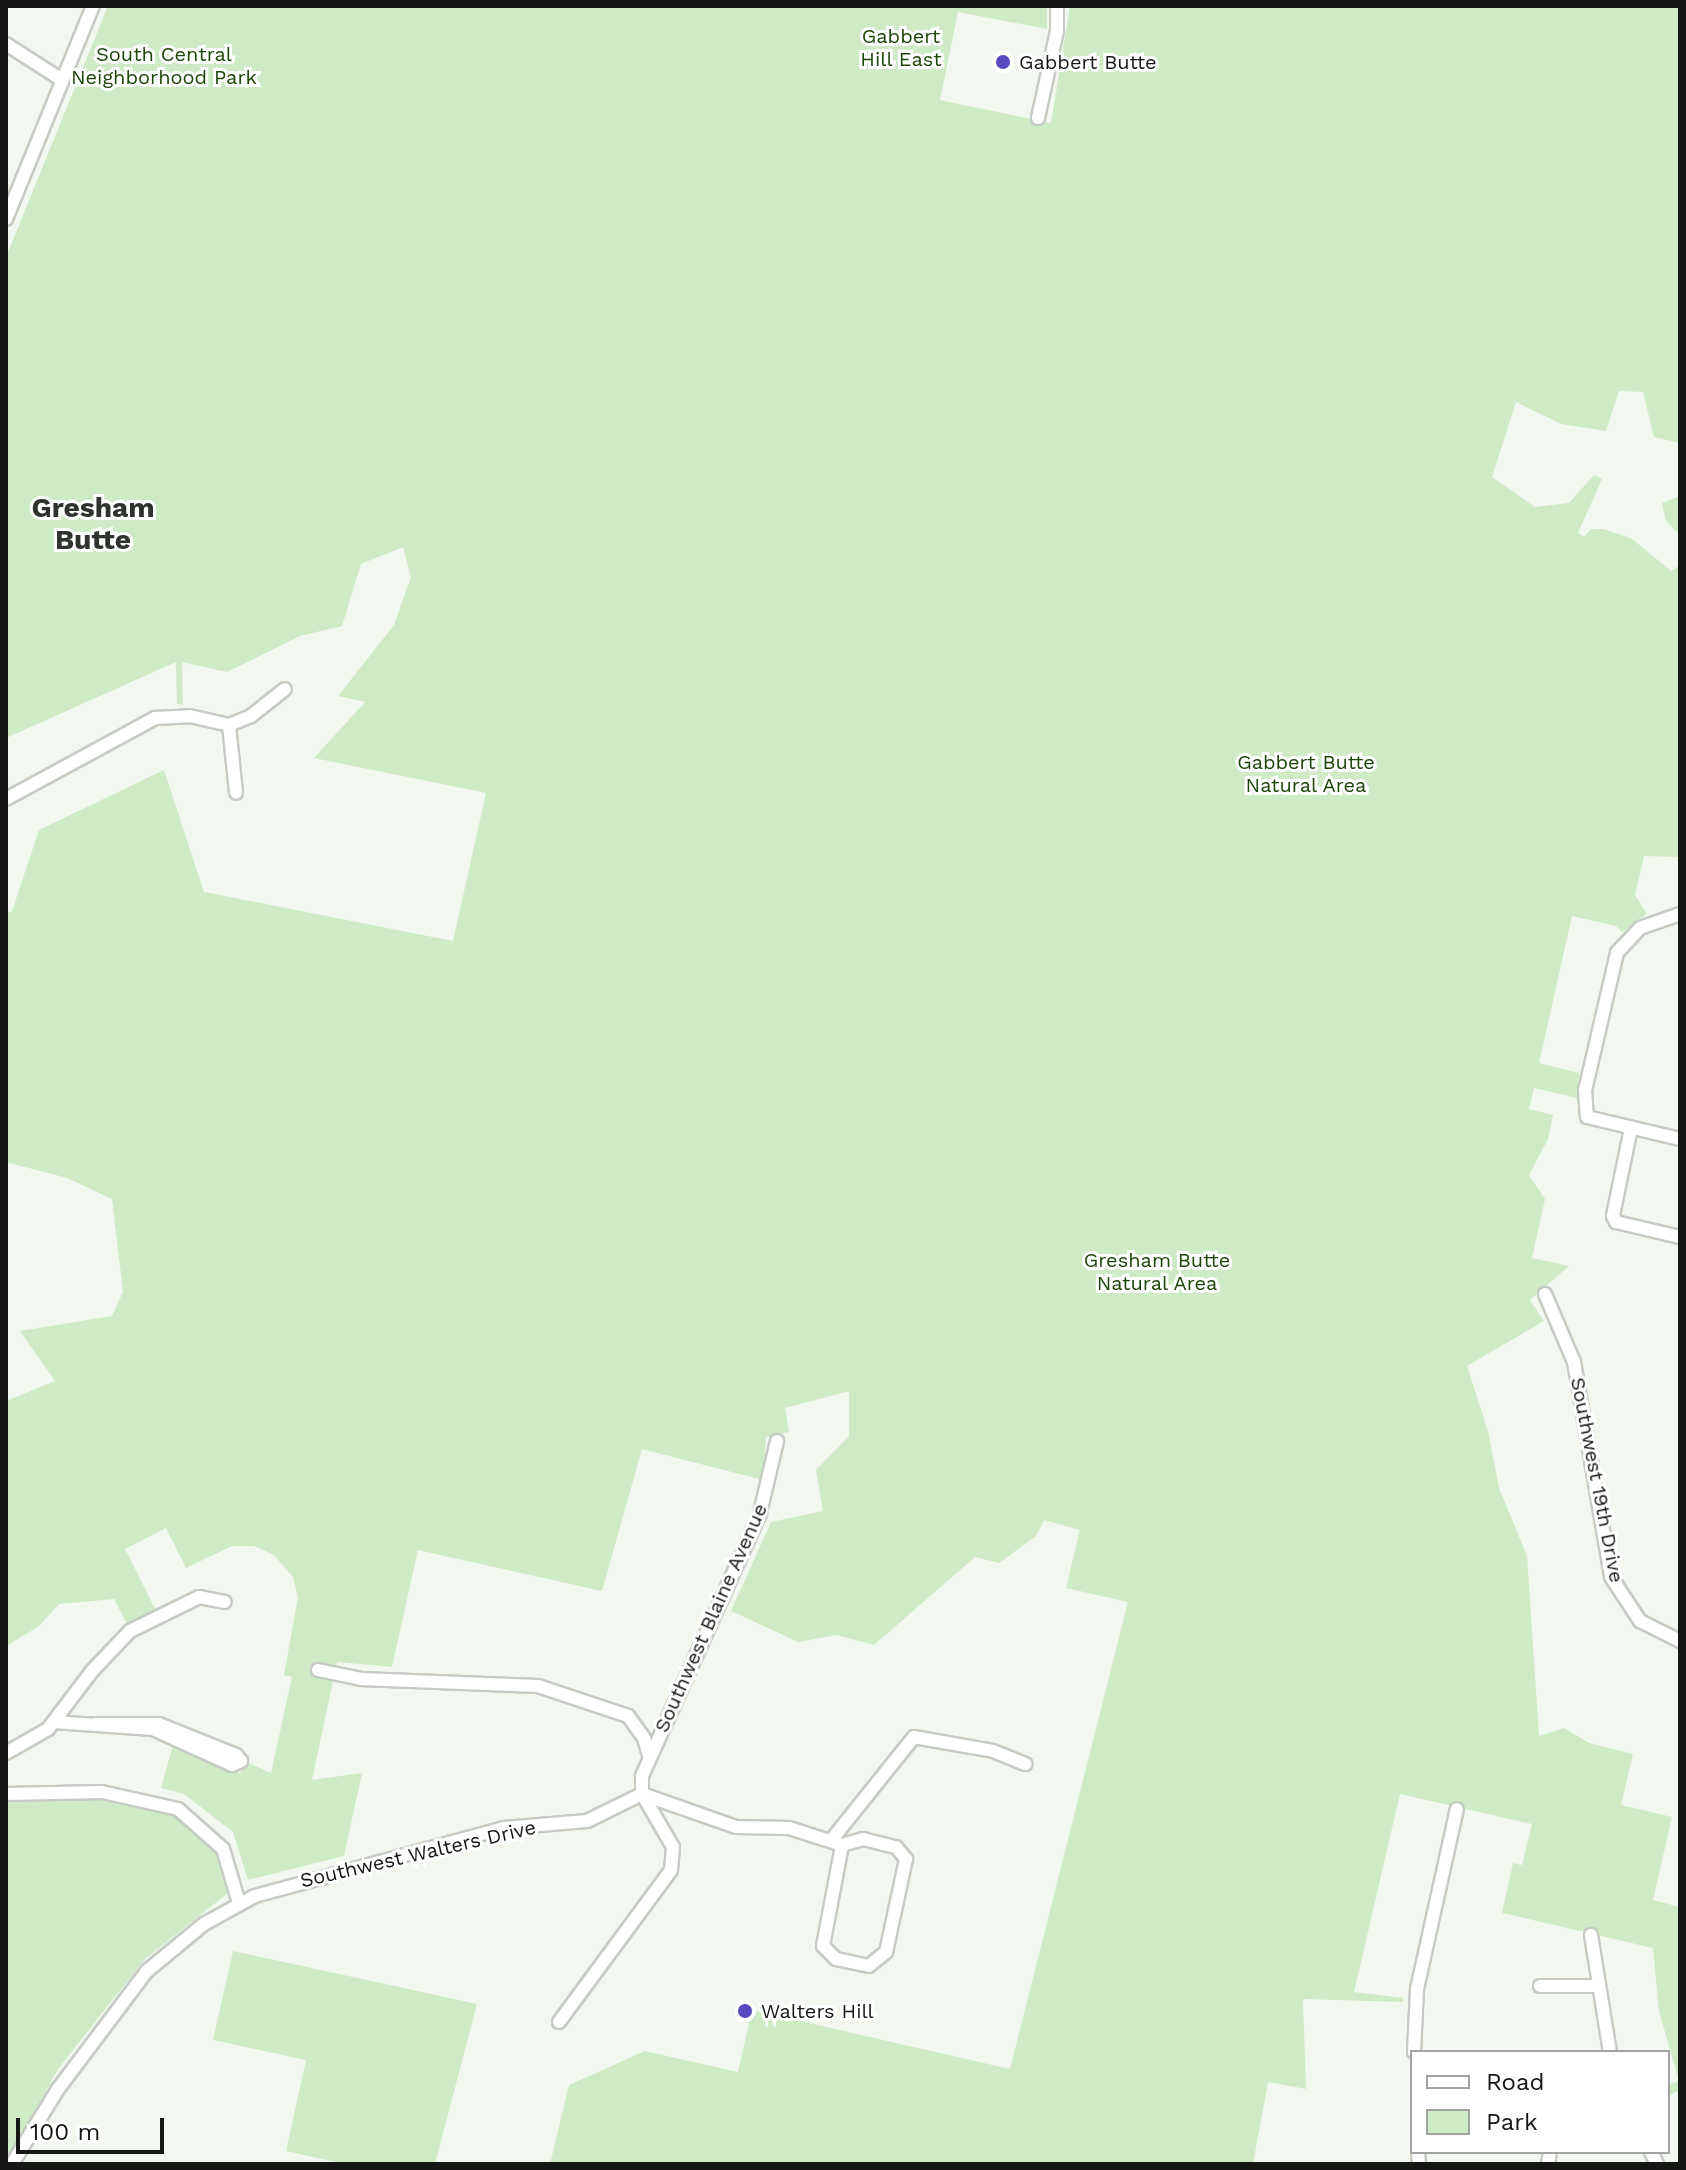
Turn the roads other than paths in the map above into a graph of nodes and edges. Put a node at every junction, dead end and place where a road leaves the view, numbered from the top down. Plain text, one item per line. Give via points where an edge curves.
1 (93, 6) edge
2 (1057, 6) edge
3 (6, 44) edge
4 (62, 80) junction
5 (1038, 118) dead end
6 (6, 219) edge
7 (285, 689) dead end
8 (229, 725) junction
9 (236, 793) dead end
10 (6, 799) edge
11 (1680, 914) edge
12 (1631, 1128) junction
13 (1680, 1139) edge
14 (1680, 1237) edge
15 (1545, 1294) dead end
16 (777, 1441) dead end
17 (225, 1602) dead end
18 (1680, 1641) edge
19 (318, 1670) dead end
20 (54, 1722) junction
21 (95, 1724) junction
22 (6, 1753) edge
23 (649, 1755) junction
24 (1026, 1764) dead end
25 (6, 1794) edge
26 (642, 1794) junction
27 (1457, 1809) dead end
28 (838, 1842) junction
29 (239, 1903) junction
30 (1591, 1935) dead end
31 (1540, 1986) dead end
32 (1599, 1986) junction
33 (559, 2022) dead end
34 (1414, 2050) edge
35 (1610, 2050) edge
36 (12, 2164) edge

1 - 4 street
2 - 5 street via 1057,31
3 - 4 street
4 - 6 street
7 - 8 street
8 - 9 street
8 - 10 street via 190,716 155,718
11 - 12 street via 1640,928 1612,963 1586,1078 1587,1117
12 - 13 street
12 - 14 street via 1614,1201 1616,1222
15 - 18 street, Southwest 19th Drive via 1574,1362 1611,1577 1640,1621
16 - 23 street, Southwest Blaine Avenue via 760,1513
17 - 20 street via 199,1597 130,1631
19 - 23 street via 361,1679 538,1686 628,1716
20 - 21 street
20 - 22 street
21 - 21 street via 153,1729 232,1765 241,1761 159,1724
23 - 26 street, Southwest Blaine Avenue
24 - 28 street via 993,1751 914,1737
25 - 29 street via 102,1792 178,1809 219,1843
26 - 28 street via 736,1827 789,1828
26 - 29 street, Southwest Walters Drive via 587,1821 504,1828
26 - 33 street via 673,1847 671,1870
27 - 34 street via 1417,1989
28 - 28 street via 823,1946 836,1959 869,1966 886,1952 906,1859 896,1847 863,1839
29 - 36 street, Southwest Walters Drive via 181,1940 130,1989 34,2123
30 - 32 street
31 - 32 street
32 - 35 street

